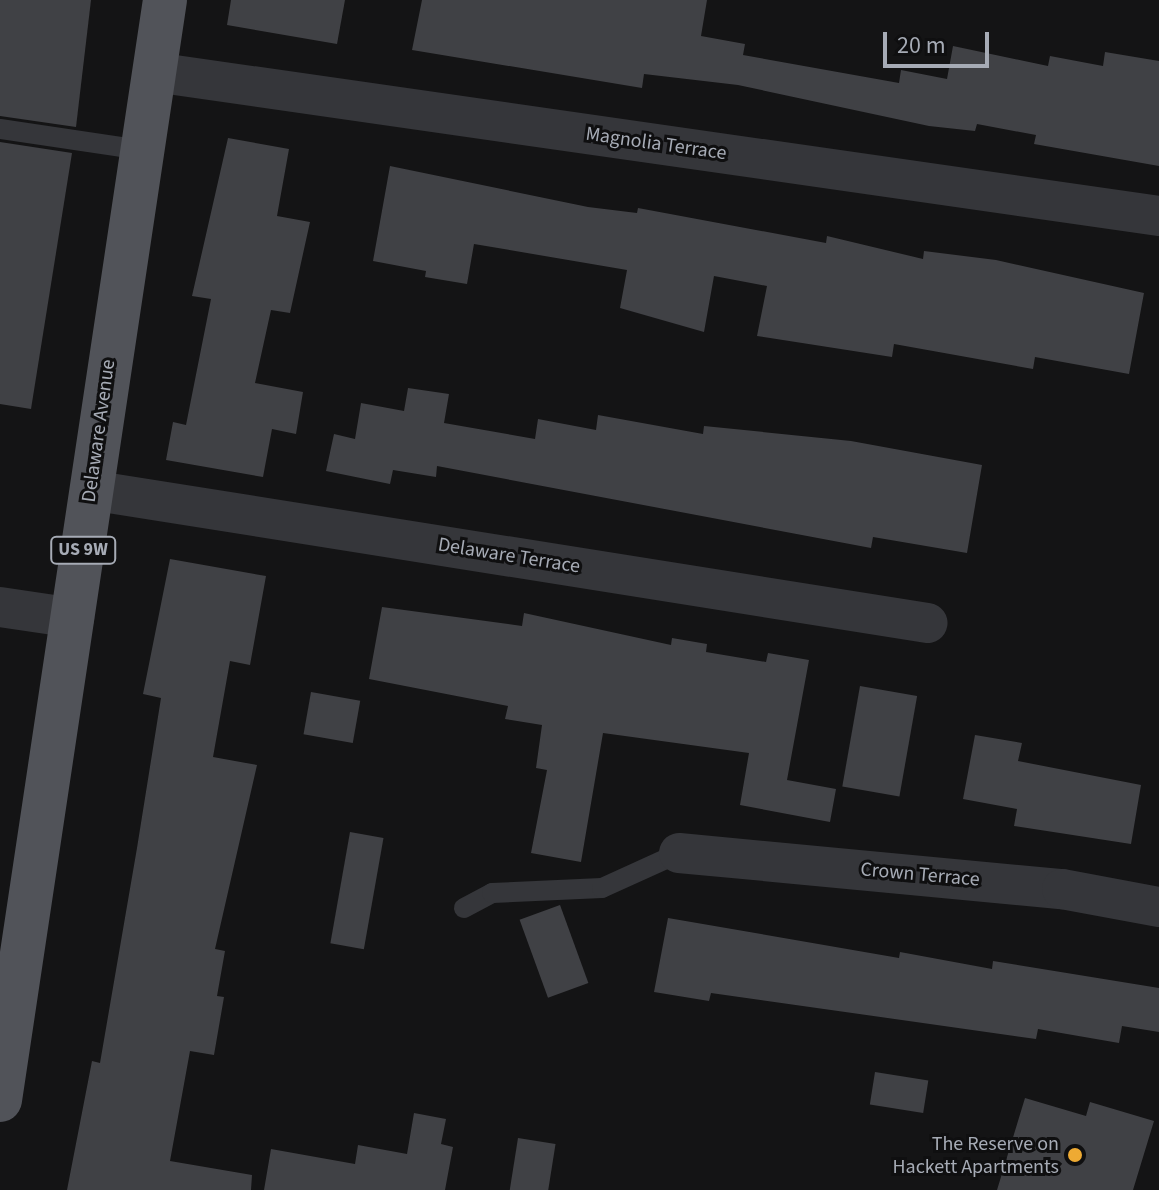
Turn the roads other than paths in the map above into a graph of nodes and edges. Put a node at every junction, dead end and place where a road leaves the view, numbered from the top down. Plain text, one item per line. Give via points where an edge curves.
1 (165, 0) edge
2 (154, 72) junction
3 (0, 129) edge
4 (142, 150) junction
5 (1159, 216) edge
6 (90, 490) junction
7 (0, 607) edge
8 (74, 618) junction
9 (928, 623) dead end
10 (679, 853) joint
11 (1159, 907) edge
12 (464, 908) dead end
13 (0, 1100) edge

1 - 2 main road, Delaware Avenue / US 9W
2 - 4 main road, Delaware Avenue / US 9W
2 - 5 street, Magnolia Terrace
3 - 4 lane
4 - 6 main road, Delaware Avenue / US 9W
6 - 8 main road, Delaware Avenue / US 9W
6 - 9 street, Delaware Terrace
7 - 8 street
8 - 13 main road, Delaware Avenue / US 9W
10 - 11 street, Crown Terrace via 1051,888
10 - 12 lane via 602,888 492,893

